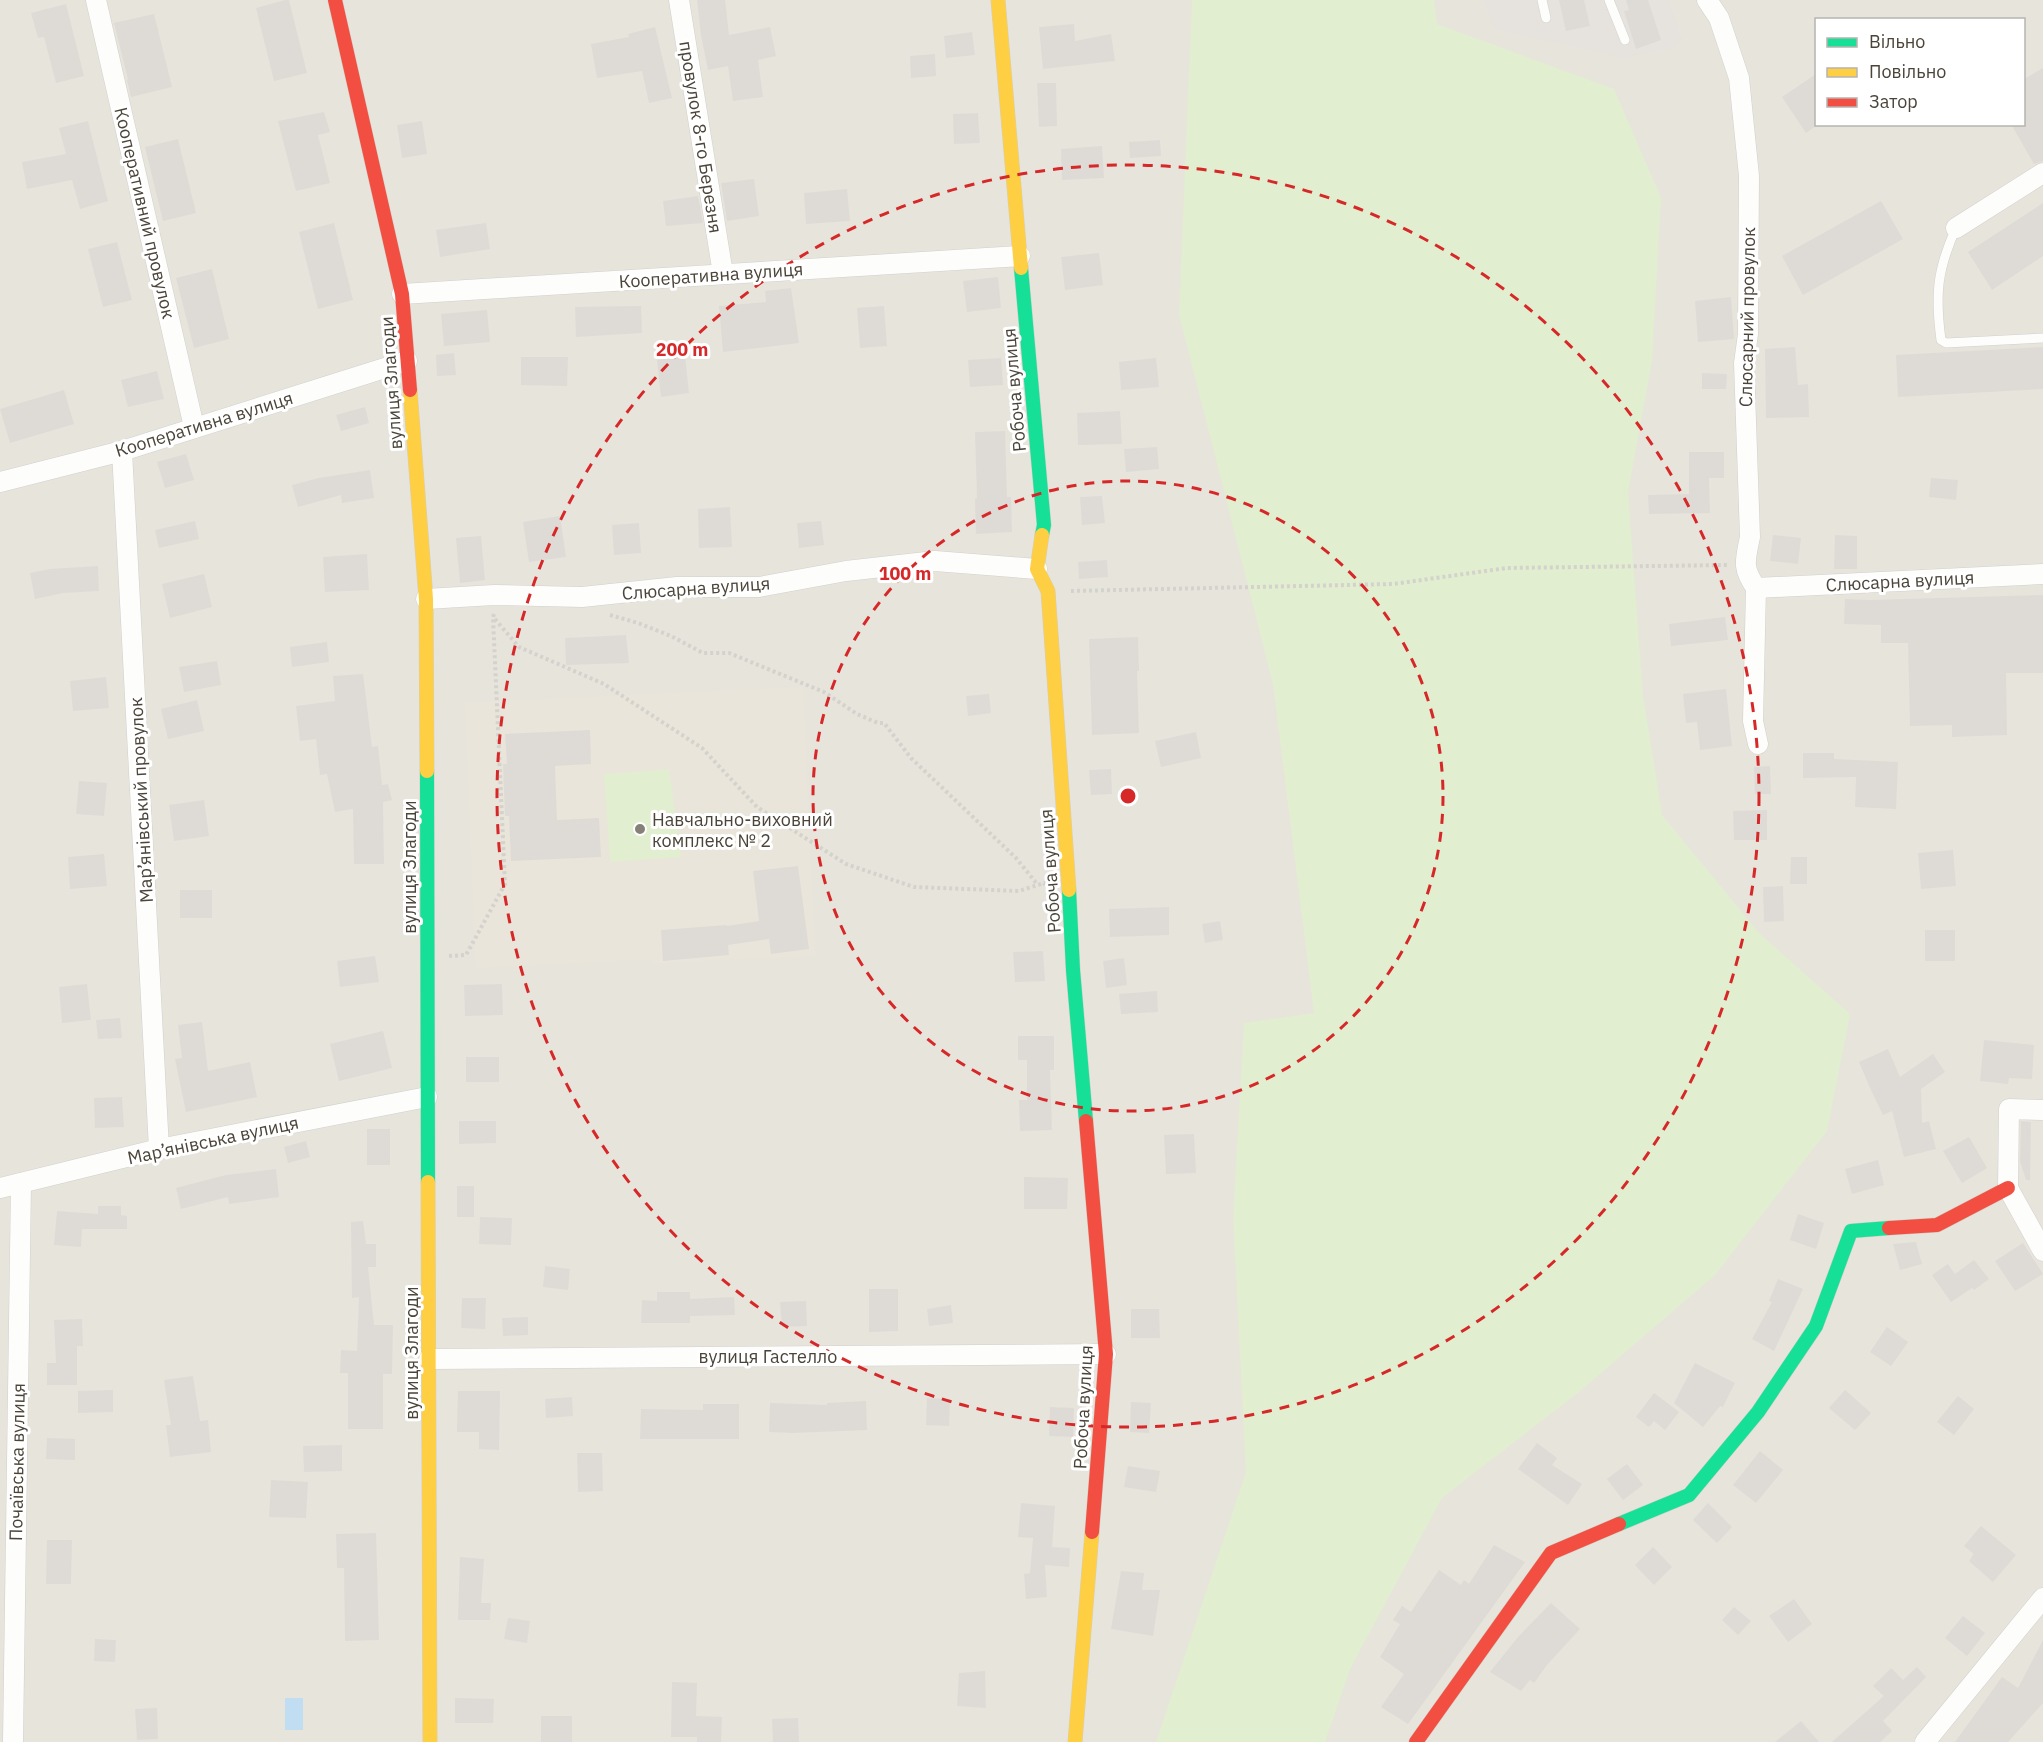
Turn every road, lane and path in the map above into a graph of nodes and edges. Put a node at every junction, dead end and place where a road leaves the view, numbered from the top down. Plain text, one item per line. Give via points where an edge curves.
1 (96, 0) edge
2 (335, 0) edge
3 (679, 0) edge
4 (998, 0) edge
5 (1542, 0) edge
6 (1609, 0) edge
7 (1707, 0) edge
8 (1546, 18) dead end
9 (1626, 40) dead end
10 (2043, 173) edge
11 (1956, 228) joint
12 (1020, 256) junction
13 (723, 274) junction
14 (402, 294) junction
15 (2043, 338) edge
16 (407, 361) junction
17 (194, 427) junction
18 (122, 451) junction
19 (0, 482) edge
20 (1744, 565) junction
21 (1037, 569) junction
22 (2043, 574) edge
23 (1756, 588) junction
24 (1048, 591) junction
25 (494, 595) junction
26 (582, 597) junction
27 (426, 598) junction
28 (494, 617) junction
29 (1758, 744) dead end
30 (1037, 884) junction
31 (1048, 893) dead end
32 (427, 957) junction
33 (427, 1097) junction
34 (2043, 1110) edge
35 (159, 1149) junction
36 (21, 1183) junction
37 (0, 1188) edge
38 (2008, 1188) junction
39 (2043, 1251) edge
40 (1106, 1354) junction
41 (429, 1359) junction
42 (2043, 1598) edge
43 (13, 1742) edge
44 (430, 1742) edge
45 (1075, 1742) edge
46 (1416, 1742) edge
47 (1925, 1742) edge

1 - 17 street, Кооперативний провулок
2 - 14 street, вулиця Злагоди
3 - 13 street, провулок 8-го Березня
4 - 12 street, Робоча вулиця
5 - 8 lane
6 - 9 lane
7 - 20 street, Слюсарний провулок via 1719,18 1739,78 1749,176 1748,334 1744,363 1750,537
10 - 11 street
11 - 15 lane via 1942,266 1936,304 1941,340 1946,343
12 - 13 street, Кооперативна вулиця
12 - 21 street, Робоча вулиця via 1044,525
13 - 14 street, Кооперативна вулиця
14 - 16 street, вулиця Злагоди
16 - 17 street, Кооперативна вулиця
16 - 27 street, вулиця Злагоди
17 - 18 street, Кооперативна вулиця
18 - 19 street, Кооперативна вулиця
18 - 35 street, Мар’янівський провулок
20 - 23 street
20 - 24 path via 1507,568 1393,584
21 - 24 street, Робоча вулиця
21 - 26 street, Слюсарна вулиця via 935,561 846,571 759,587 677,586
22 - 23 street, Слюсарна вулиця
23 - 29 street via 1753,721
24 - 40 street, Робоча вулиця
25 - 26 street, Слюсарна вулиця
25 - 27 street, Слюсарна вулиця
25 - 28 path
26 - 30 path via 611,616 638,623 703,653 729,653 824,692 857,714 884,723 911,758 1016,858
27 - 32 street, вулиця Злагоди
28 - 30 path via 519,647 604,684 702,748 757,807 846,864 914,887 1019,891
28 - 32 path via 505,884 466,955
30 - 31 path via 1044,883
32 - 33 street, вулиця Злагоди
33 - 35 street, Мар’янівська вулиця
33 - 41 street, вулиця Злагоди
34 - 38 street via 2009,1109
35 - 36 street, Мар’янівська вулиця
36 - 37 street, Мар’янівська вулиця
36 - 43 street, Почаївська вулиця
38 - 39 street
38 - 46 street via 1937,1225 1851,1231 1816,1326 1758,1412 1689,1495 1551,1553
40 - 41 street, вулиця Гастелло
40 - 45 street, Робоча вулиця
41 - 44 street, вулиця Злагоди
42 - 47 street

